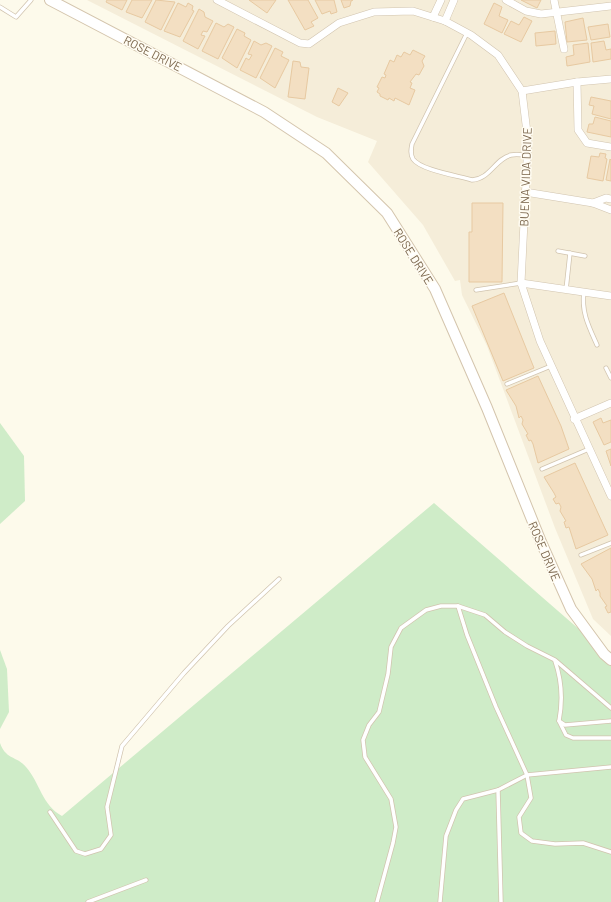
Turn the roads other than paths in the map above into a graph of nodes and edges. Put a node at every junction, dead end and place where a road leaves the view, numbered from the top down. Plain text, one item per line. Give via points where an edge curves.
1 (31, 0) edge
2 (50, 0) edge
3 (217, 0) edge
4 (441, 0) edge
5 (454, 0) edge
6 (506, 0) edge
7 (554, 0) edge
8 (611, 6) edge
9 (0, 7) edge
10 (557, 13) junction
11 (433, 17) junction
12 (445, 21) junction
13 (467, 33) junction
14 (564, 49) dead end
15 (611, 79) edge
16 (577, 82) junction
17 (522, 91) junction
18 (611, 147) edge
19 (527, 155) junction
20 (525, 192) junction
21 (611, 199) edge
22 (593, 203) junction
23 (611, 210) edge
24 (558, 251) dead end
25 (570, 253) junction
26 (585, 256) dead end
27 (521, 284) junction
28 (476, 290) dead end
29 (566, 290) junction
30 (584, 292) junction
31 (611, 296) edge
32 (597, 345) dead end
33 (551, 366) junction
34 (606, 368) dead end
35 (611, 378) edge
36 (507, 384) dead end
37 (611, 403) edge
38 (574, 419) junction
39 (589, 449) junction
40 (542, 469) dead end
41 (610, 491) edge
42 (611, 542) edge
43 (581, 555) dead end
44 (279, 579) dead end
45 (458, 606) junction
46 (555, 660) junction
47 (611, 660) edge
48 (611, 708) edge
49 (559, 721) junction
50 (611, 721) edge
51 (611, 738) edge
52 (611, 767) edge
53 (527, 775) junction
54 (498, 790) junction
55 (50, 812) dead end
56 (611, 852) edge
57 (146, 880) dead end
58 (88, 902) edge
59 (377, 902) edge
60 (440, 902) edge
61 (501, 902) edge

1 - 9 lane via 16,17
2 - 47 street, ROSE DRIVE via 264,112 326,153 387,213 435,289 487,408 540,542 571,609
3 - 11 street, BUENA VIDA DRIVE via 300,43 309,44 339,23 374,12 413,11
4 - 11 street
5 - 12 street
6 - 10 street via 526,11 541,14
7 - 10 street
8 - 10 street
10 - 14 street
11 - 12 street, BUENA VIDA DRIVE
12 - 13 street, BUENA VIDA DRIVE
13 - 17 street, BUENA VIDA DRIVE via 498,55
13 - 19 lane via 412,144 412,158 427,168 472,180 486,176 506,157 513,154
15 - 16 street
16 - 17 street
16 - 18 street via 578,130 587,143
17 - 19 street, BUENA VIDA DRIVE via 526,116
19 - 20 street, BUENA VIDA DRIVE
20 - 22 street
20 - 27 street, BUENA VIDA DRIVE
21 - 22 street via 606,198
22 - 23 street
24 - 25 lane
25 - 26 lane
25 - 29 lane
27 - 28 lane
27 - 29 street
27 - 33 street, BUENA VIDA DRIVE
29 - 30 street
30 - 31 street
30 - 32 lane via 582,303 585,318
33 - 36 lane
33 - 38 street, BUENA VIDA DRIVE
34 - 35 lane
37 - 38 street
38 - 39 street, BUENA VIDA DRIVE
39 - 40 lane
39 - 41 street, BUENA VIDA DRIVE
42 - 43 lane
44 - 55 lane via 228,626 188,668 122,746 107,807 111,835 101,849 85,854 76,851
45 - 46 lane via 485,615 505,632
45 - 53 lane via 496,707
45 - 59 lane via 441,606 426,610 401,628 391,647 379,712 369,725 363,740 365,757 391,798 396,827
46 - 48 lane
46 - 49 lane via 561,678 562,703
49 - 50 lane via 565,725
49 - 51 lane via 566,735 573,738
52 - 53 lane
53 - 54 lane
53 - 56 lane via 531,798 519,816 521,833 532,841 555,844 583,843
54 - 60 lane via 464,798 456,810 446,836
54 - 61 lane
57 - 58 lane

